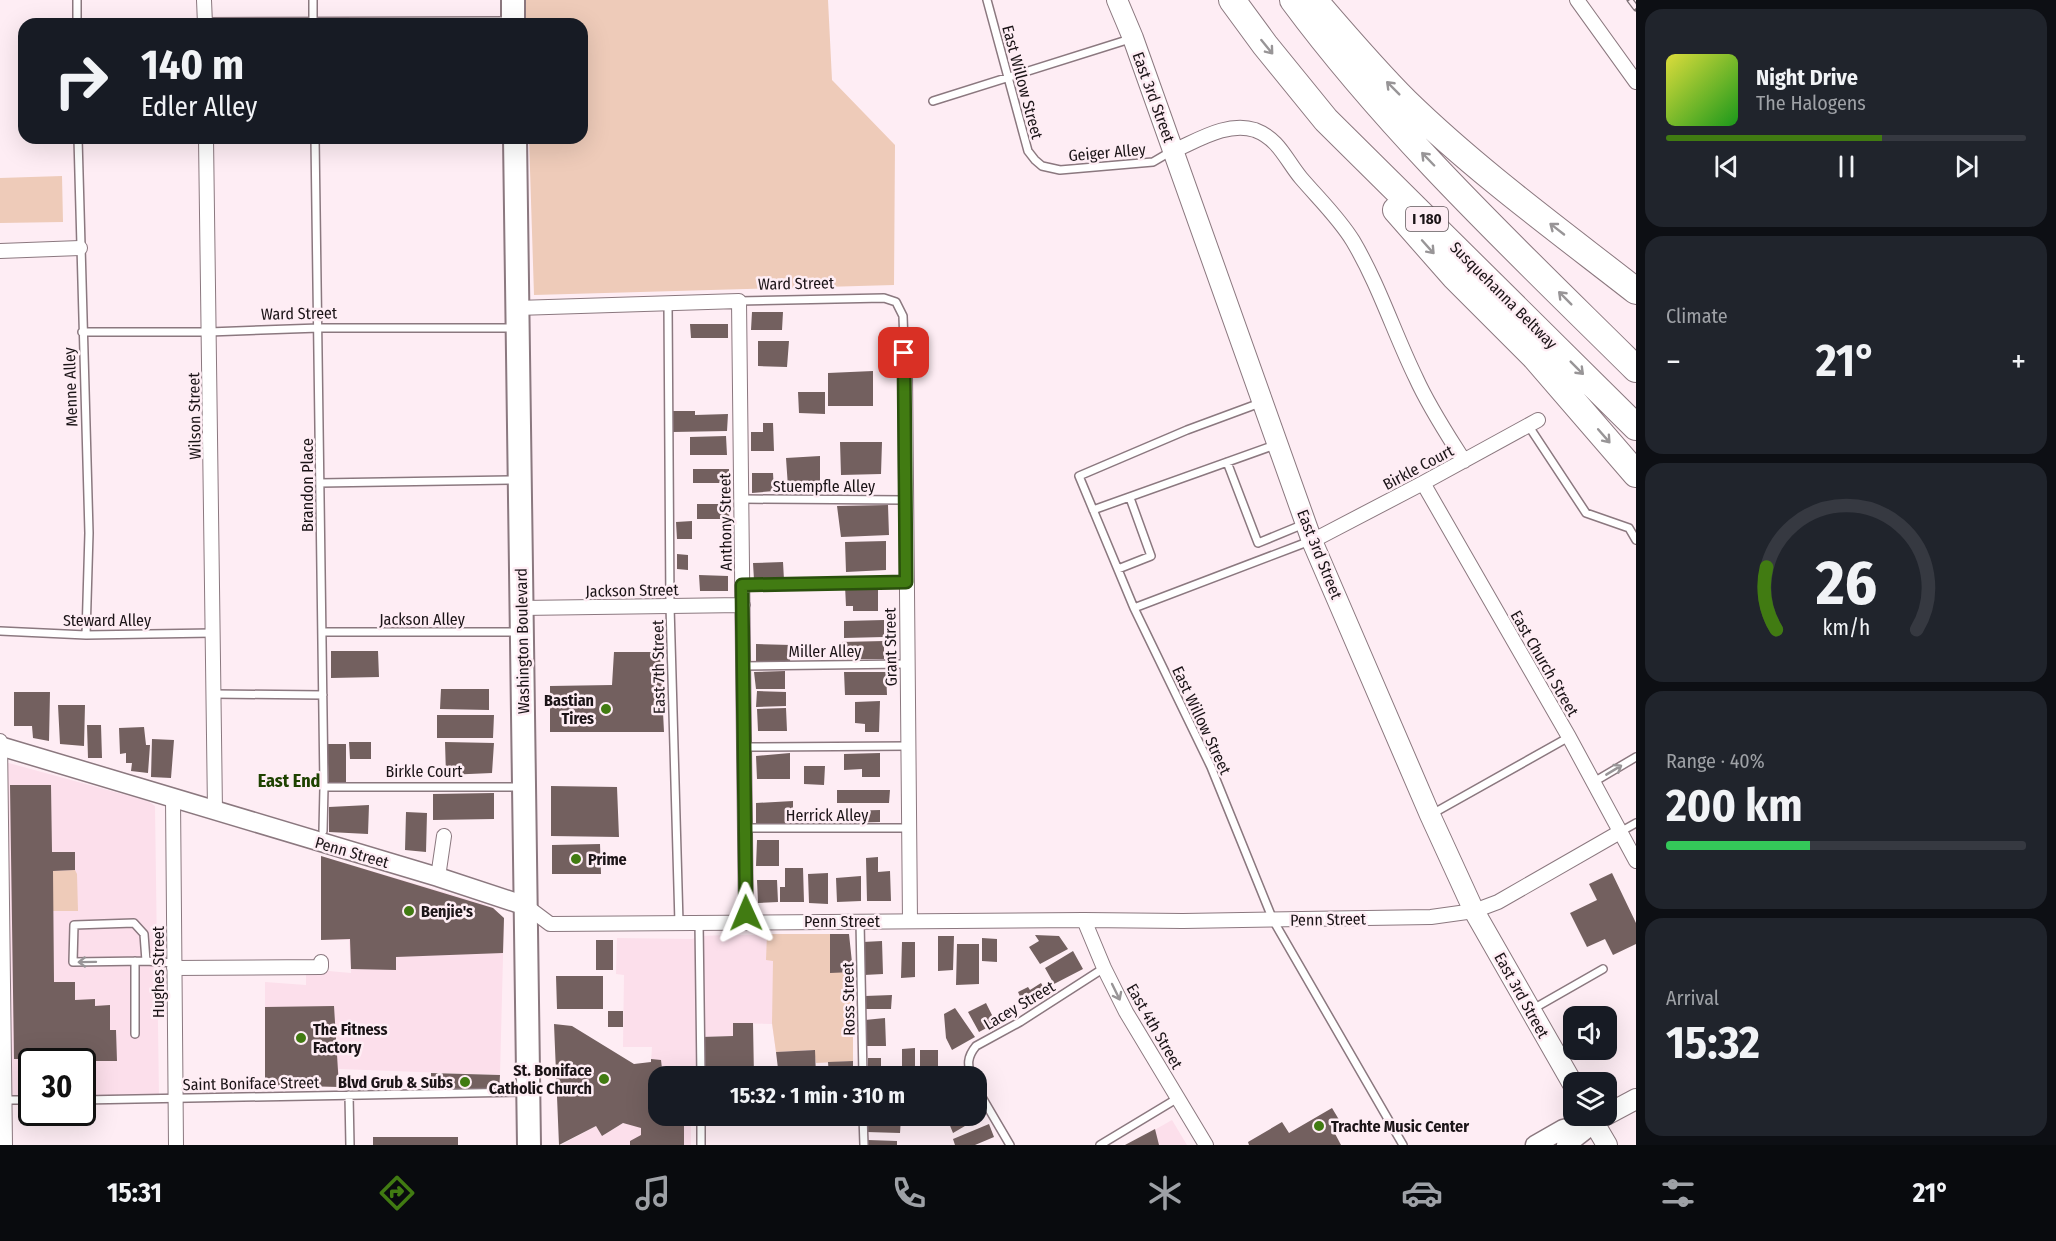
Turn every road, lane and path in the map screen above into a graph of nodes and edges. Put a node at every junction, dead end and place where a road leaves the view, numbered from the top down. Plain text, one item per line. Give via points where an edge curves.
1 (77, 0) edge
2 (204, 0) edge
3 (313, 0) edge
4 (987, 0) edge
5 (1117, 0) edge
6 (1232, 0) edge
7 (1293, 0) edge
8 (1314, 0) edge
9 (1577, 0) edge
10 (513, 15) edge
11 (77, 18) edge
12 (205, 18) edge
13 (313, 18) edge
14 (438, 18) edge
15 (1133, 38) junction
16 (1007, 78) junction
17 (1636, 81) edge
18 (933, 101) dead end
19 (1326, 120) junction
20 (78, 144) edge
21 (206, 144) edge
22 (315, 144) edge
23 (515, 144) edge
24 (1173, 151) junction
25 (1042, 166) joint
26 (80, 249) junction
27 (0, 251) edge
28 (1636, 291) edge
29 (739, 301) junction
30 (896, 302) joint
31 (668, 304) junction
32 (517, 318) junction
33 (319, 328) junction
34 (82, 332) junction
35 (209, 332) junction
36 (1636, 369) edge
37 (905, 372) joint
38 (1262, 402) junction
39 (1533, 422) joint
40 (1636, 427) edge
41 (1278, 444) junction
42 (1464, 461) junction
43 (1227, 462) junction
44 (1636, 474) edge
45 (520, 480) junction
46 (320, 483) junction
47 (1423, 483) junction
48 (1130, 498) junction
49 (742, 499) junction
50 (906, 500) junction
51 (1093, 510) junction
52 (1309, 532) junction
53 (1636, 540) edge
54 (1118, 569) junction
55 (906, 582) junction
56 (742, 585) junction
57 (743, 605) junction
58 (670, 606) junction
59 (521, 608) junction
60 (1134, 608) junction
61 (0, 631) edge
62 (322, 632) junction
63 (522, 632) junction
64 (213, 633) junction
65 (86, 635) junction
66 (907, 664) junction
67 (744, 666) junction
68 (214, 694) junction
69 (323, 695) junction
70 (1569, 737) junction
71 (0, 741) edge
72 (0, 746) edge
73 (908, 746) junction
74 (745, 747) junction
75 (1636, 757) edge
76 (1592, 783) junction
77 (324, 787) junction
78 (524, 787) junction
79 (173, 799) junction
80 (215, 811) junction
81 (1430, 815) junction
82 (1636, 823) edge
83 (746, 828) junction
84 (909, 828) junction
85 (322, 831) dead end
86 (1620, 832) junction
87 (1, 833) edge
88 (444, 836) dead end
89 (1636, 861) edge
90 (438, 877) junction
91 (526, 906) junction
92 (1474, 910) junction
93 (1084, 920) junction
94 (1273, 920) junction
95 (860, 921) junction
96 (910, 921) junction
97 (699, 922) junction
98 (746, 922) junction
99 (679, 923) junction
100 (2, 934) edge
101 (135, 961) junction
102 (146, 961) junction
103 (174, 966) junction
104 (1104, 968) junction
105 (1603, 969) dead end
106 (1531, 1010) junction
107 (135, 1034) dead end
108 (701, 1066) edge
109 (863, 1066) edge
110 (969, 1066) edge
111 (1566, 1072) edge
112 (528, 1092) junction
113 (348, 1095) junction
114 (175, 1098) junction
115 (1178, 1098) junction
116 (1636, 1099) edge
117 (3, 1100) edge
118 (96, 1100) edge
119 (18, 1101) edge
120 (987, 1106) edge
121 (1617, 1108) edge
122 (701, 1126) edge
123 (863, 1126) edge
124 (1572, 1126) edge
125 (1588, 1126) edge
126 (1602, 1126) edge
127 (5, 1145) edge
128 (176, 1145) edge
129 (350, 1145) edge
130 (529, 1145) edge
131 (701, 1145) edge
132 (864, 1145) edge
133 (1010, 1145) edge
134 (1100, 1145) edge
135 (1206, 1145) edge
136 (1403, 1145) edge
137 (1535, 1145) edge
138 (1566, 1145) edge
139 (1607, 1145) edge

1 - 11 lane
2 - 12 street
3 - 13 lane
4 - 16 lane, East Willow Street
5 - 15 main road, East 3rd Street
6 -> 19 highway, Susquehanna Beltway / I 180
36 -> 7 highway, I 180 via 1425,157 1373,100
28 -> 8 highway via 1446,139 1365,60
9 - 17 street
10 - 14 lane
15 - 16 lane
15 - 24 main road, East 3rd Street
16 - 18 lane
16 - 25 lane, East Willow Street via 1028,151
19 -> 40 highway, Susquehanna Beltway / I 180
19 -> 44 highway via 1381,194 1454,276 1534,356
20 - 26 lane, Menne Alley
21 - 35 street, Wilson Street
22 - 33 lane, Brandon Place
23 - 32 main road, Washington Boulevard
24 - 25 lane, Geiger Alley via 1153,162 1137,165 1060,170
24 - 38 main road, East 3rd Street
24 - 42 street via 1226,129 1238,128 1267,136 1282,151 1354,242 1429,405
26 - 27 street
26 - 34 lane, Menne Alley
29 - 30 lane, Ward Street via 884,298
29 - 31 street, Ward Street
29 - 49 street, Anthony Street
30 - 37 lane, Grant Street via 903,316
31 - 32 street, Ward Street via 571,305
31 - 58 lane, East 7th Street
32 - 33 lane, Ward Street
32 - 45 main road, Washington Boulevard
33 - 35 lane, Ward Street
33 - 46 lane, Brandon Place
34 - 35 lane, Ward Street
34 - 65 lane, Menne Alley via 89,533
35 - 64 street, Wilson Street
37 - 50 street, Grant Street
38 - 41 main road, East 3rd Street
38 - 51 lane, East Willow Street via 1079,476
39 - 42 street, Birkle Court
39 - 53 lane via 1586,513 1629,528
41 - 43 lane
41 - 52 main road, East 3rd Street
42 - 47 street, Birkle Court
43 - 48 lane
43 - 52 lane via 1258,543
45 - 46 lane
45 - 59 main road, Washington Boulevard
46 - 62 lane, Brandon Place
47 - 52 street, Birkle Court
47 - 70 street, East Church Street
48 - 51 lane
48 - 54 lane via 1151,556
49 - 50 lane, Stuempfle Alley
49 - 56 street, Anthony Street
50 - 55 street, Grant Street
51 - 54 lane, East Willow Street
52 - 60 lane
52 - 81 main road, East 3rd Street
54 - 60 lane, East Willow Street
55 - 56 lane
55 - 66 street, Grant Street
56 - 57 street, Anthony Street
57 - 58 street, Jackson Street
57 - 67 street, Anthony Street
58 - 59 street, Jackson Street
58 - 99 lane, East 7th Street
59 - 63 main road, Washington Boulevard
60 - 94 lane, East Willow Street via 1211,768
61 - 65 lane, Steward Alley
62 - 63 lane, Jackson Alley
62 - 69 lane, Brandon Place
63 - 78 main road, Washington Boulevard
64 - 65 lane, Steward Alley
64 - 68 street, Wilson Street
66 - 67 lane, Miller Alley
66 - 73 street, Grant Street
67 - 74 street, Anthony Street
68 - 69 lane
68 - 80 street, Wilson Street
69 - 77 lane, Brandon Place
70 - 76 street, East Church Street
70 - 81 lane
71 - 72 street
72 - 79 street, Penn Street
72 - 87 street
73 - 74 lane
73 - 84 street, Grant Street
74 - 83 street, Anthony Street
76 -> 75 lane
76 - 86 street, East Church Street
77 - 78 lane, Birkle Court
77 - 85 lane, Brandon Place
78 - 91 main road, Washington Boulevard
79 - 80 street, Penn Street
79 - 103 street, Hughes Street
80 - 90 street, Penn Street
81 - 92 main road, East 3rd Street
82 - 86 lane
83 - 84 lane, Herrick Alley
83 - 98 street, Anthony Street
84 - 96 street, Grant Street
86 - 89 street, East Church Street
86 - 92 street, Penn Street via 1498,902
87 - 100 street
88 - 90 street
90 - 91 street, Penn Street
91 - 99 street, Penn Street via 550,924
91 - 112 main road, Washington Boulevard
92 - 94 street, Penn Street via 1431,917
92 - 106 main road, East 3rd Street
93 - 94 street, Penn Street
93 - 96 street, Penn Street
93 - 104 street, East 4th Street
94 - 136 lane, East Willow Street
95 - 96 street, Penn Street
95 - 98 street, Penn Street
95 - 109 lane, Ross Street
97 - 98 street, Penn Street
97 - 99 street, Penn Street
97 - 108 lane
100 - 117 street
101 - 102 lane
101 -> 102 lane via 73,962 74,925 134,923 144,934
101 - 107 lane
102 - 103 lane
103 - 103 street via 321,967 321,962
103 - 114 street, Hughes Street
104 - 110 lane, Lacey Street via 976,1046 970,1053
104 -> 115 street, East 4th Street
105 - 106 lane
106 - 111 main road, East 3rd Street
112 - 113 lane, Saint Boniface Street
112 - 130 main road, Washington Boulevard
113 - 114 lane, Saint Boniface Street
113 - 129 lane
114 - 118 lane, Saint Boniface Street
114 - 128 street, Hughes Street
115 - 134 lane
115 - 135 street, East 4th Street
116 - 121 main road
117 - 119 lane
117 - 127 street
120 - 133 lane
122 - 131 lane
123 - 132 lane
124 - 137 street
125 - 138 street
126 - 139 main road

